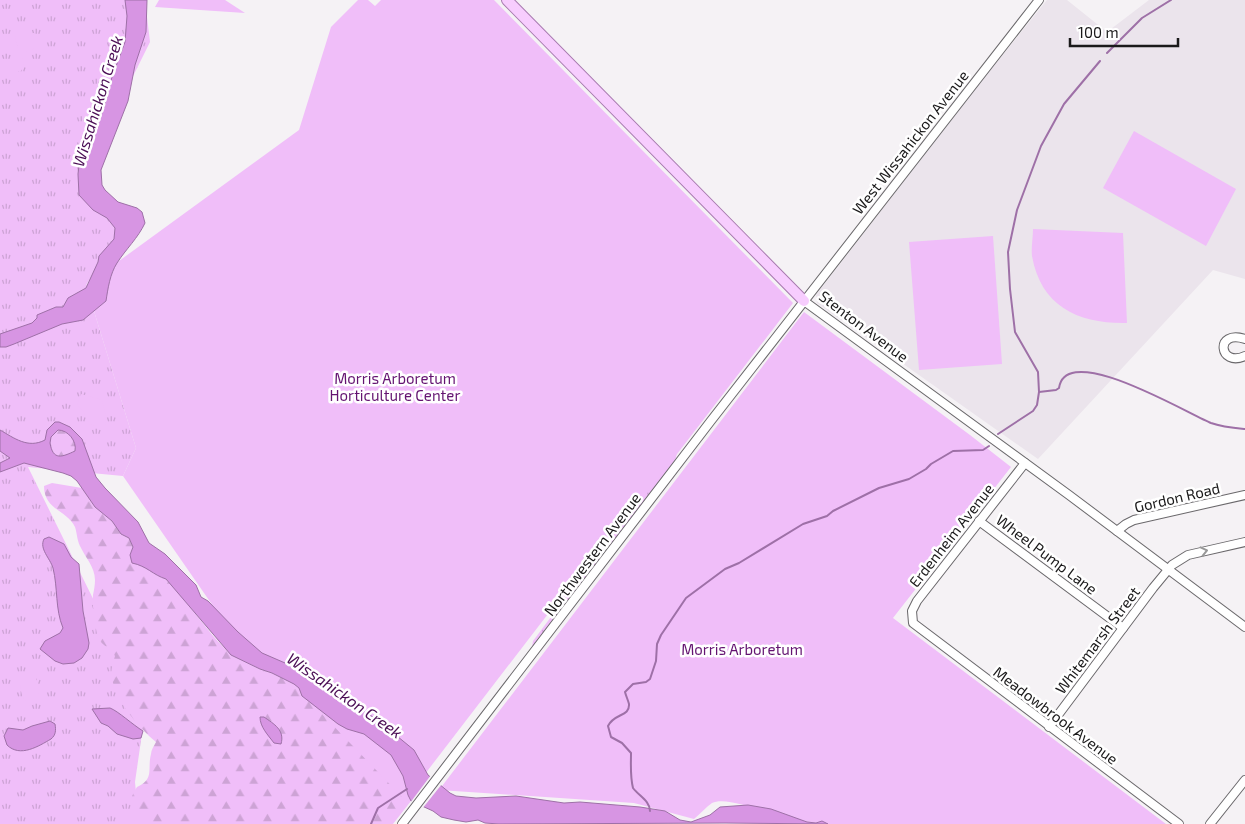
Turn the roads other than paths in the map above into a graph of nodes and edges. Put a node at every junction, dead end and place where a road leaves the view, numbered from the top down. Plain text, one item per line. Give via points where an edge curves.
1 (507, 0) edge
2 (1039, 0) edge
3 (804, 301) junction
4 (1245, 339) edge
5 (1245, 356) edge
6 (1025, 463) junction
7 (1245, 495) edge
8 (980, 521) junction
9 (1117, 531) junction
10 (1245, 542) edge
11 (1168, 569) junction
12 (916, 627) joint
13 (1245, 627) edge
14 (1123, 628) junction
15 (1049, 727) junction
16 (1245, 780) edge
17 (402, 824) edge
18 (1179, 824) edge
19 (1210, 824) edge

1 - 3 main road, Stenton Avenue
2 - 3 street, West Wissahickon Avenue
3 - 6 street, Stenton Avenue
3 - 17 street, Northwestern Avenue
4 - 5 street via 1227,339 1223,348 1228,356
6 - 8 street, Erdenheim Avenue
6 - 9 street, Stenton Avenue
7 - 9 street, Gordon Road via 1134,520
8 - 12 street, Erdenheim Avenue via 918,600 912,616
8 - 14 street, Wheel Pump Lane
9 - 11 street, Stenton Avenue
11 -> 10 street, Whitemarsh Street via 1185,556
11 - 13 street, Stenton Avenue
11 - 14 street, Whitemarsh Street
12 - 15 street, Meadowbrook Avenue
14 - 15 street, Whitemarsh Street
15 - 18 street, Meadowbrook Avenue
16 - 19 street

